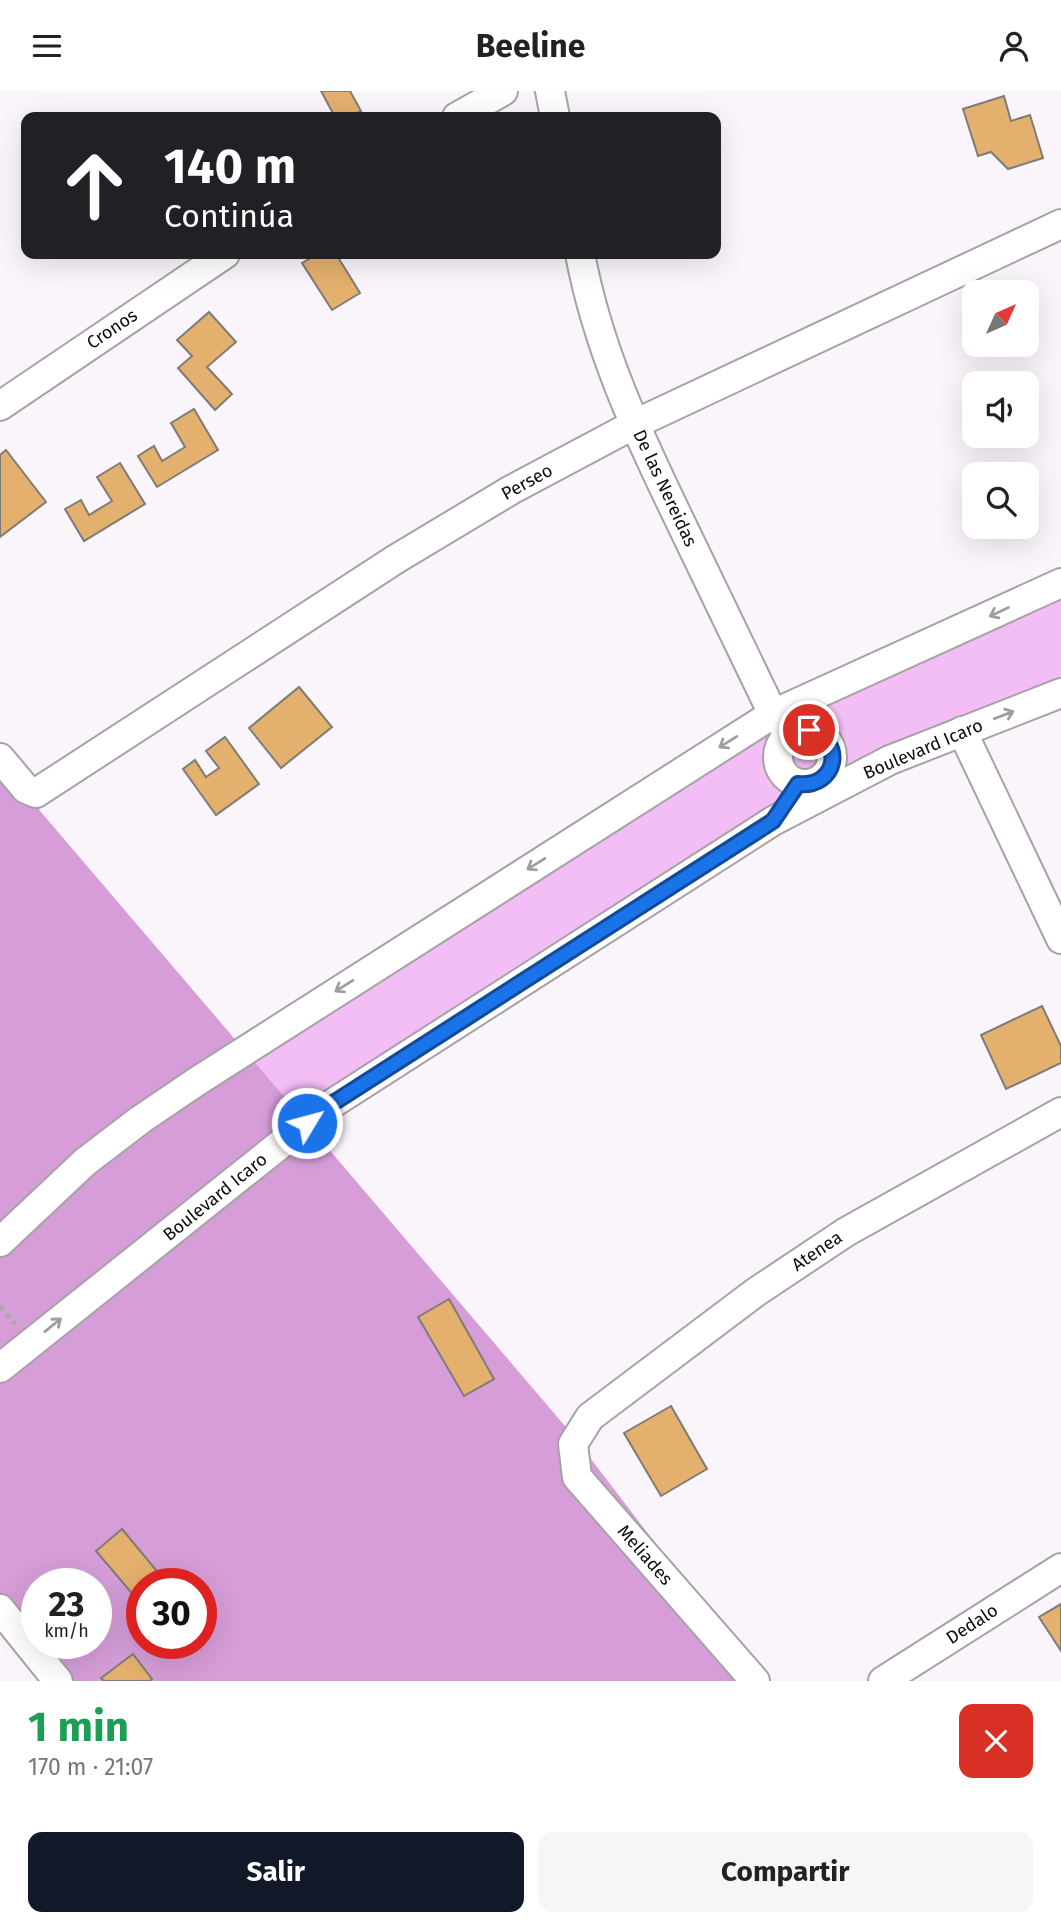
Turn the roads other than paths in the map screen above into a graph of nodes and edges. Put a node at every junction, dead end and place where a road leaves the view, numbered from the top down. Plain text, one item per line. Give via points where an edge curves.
1 (503, 91) edge
2 (550, 91) edge
3 (466, 112) edge
4 (554, 112) edge
5 (1061, 224) edge
6 (218, 259) edge
7 (581, 259) edge
8 (0, 406) edge
9 (635, 424) junction
10 (1061, 583) edge
11 (1061, 693) edge
12 (782, 724) junction
13 (962, 731) junction
14 (832, 754) junction
15 (0, 758) edge
16 (890, 760) junction
17 (798, 784) junction
18 (773, 821) junction
19 (1061, 939) edge
20 (1061, 1112) edge
21 (0, 1243) edge
22 (0, 1368) edge
23 (590, 1417) joint
24 (1061, 1568) edge
25 (0, 1609) edge
26 (58, 1681) edge
27 (755, 1681) edge
28 (883, 1681) edge

1 - 3 street
2 - 4 street
5 - 9 street, Perseo
6 - 8 street, Cronos
7 - 9 street, De las Nereidas via 604,349
9 - 12 street, De las Nereidas
9 - 15 street, Perseo via 511,490 396,559 36,793 26,789
10 -> 12 street
13 -> 11 street, Boulevard Icaro
12 - 14 street via 817,733 830,745
12 - 17 street via 785,740 778,757 783,774
12 -> 21 street via 184,1089 85,1162
13 - 16 street, Boulevard Icaro
13 - 19 street
14 - 16 street
14 - 17 street via 830,771 824,777 816,783
16 - 18 street, Boulevard Icaro
17 - 18 street
22 -> 18 street, Boulevard Icaro via 327,1107
20 - 23 street, Atenea via 846,1232 755,1292
23 - 27 street, Meliades via 573,1444 577,1477
24 - 28 street, Dedalo
25 - 26 street

